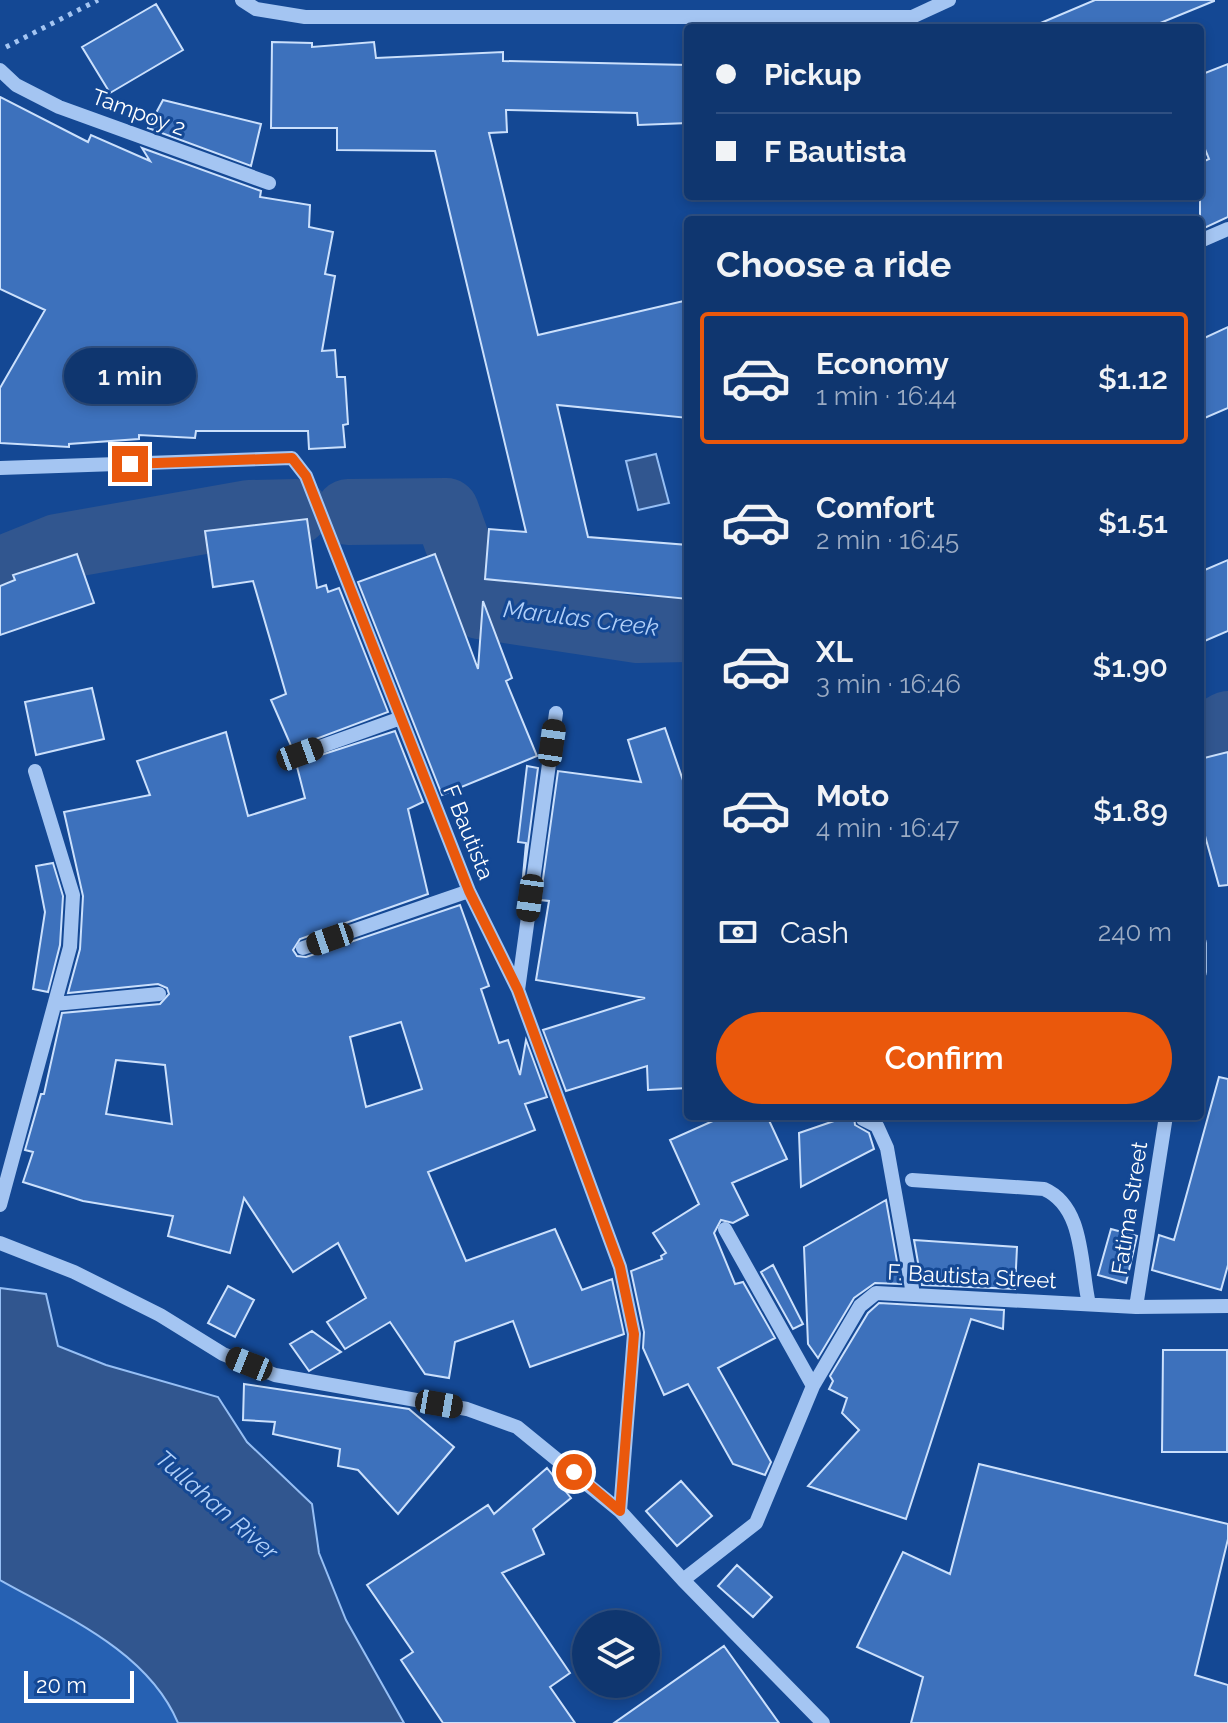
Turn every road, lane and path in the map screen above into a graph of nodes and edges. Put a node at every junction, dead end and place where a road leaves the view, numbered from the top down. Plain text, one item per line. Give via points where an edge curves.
1 (98, 0) edge
2 (242, 0) edge
3 (948, 2) edge
4 (0, 50) edge
5 (0, 70) edge
6 (269, 183) dead end
7 (1228, 229) edge
8 (1204, 239) edge
9 (0, 468) edge
10 (556, 713) dead end
11 (401, 718) junction
12 (300, 754) dead end
13 (35, 771) dead end
14 (469, 891) junction
15 (303, 948) dead end
16 (518, 990) junction
17 (159, 994) dead end
18 (55, 1004) junction
19 (865, 1120) edge
20 (1165, 1120) edge
21 (912, 1180) dead end
22 (0, 1205) edge
23 (725, 1229) dead end
24 (0, 1243) edge
25 (913, 1294) junction
26 (1089, 1304) junction
27 (1228, 1306) edge
28 (1136, 1307) junction
29 (813, 1386) junction
30 (620, 1511) junction
31 (683, 1580) junction
32 (823, 1723) edge

1 - 4 path
2 - 3 street via 256,9 305,17 912,17
5 - 6 street, Tampoy 2 via 16,85 59,107
7 - 8 street
9 - 11 street, F Bautista via 292,458 306,476
10 - 16 street
11 - 12 street
11 - 14 street, F Bautista
13 - 18 street via 73,895 70,947
14 - 15 street
14 - 16 street, F Bautista
16 - 30 street, F Bautista via 620,1267 634,1334
17 - 18 street
18 - 22 street
19 - 25 street via 877,1126 887,1148
20 - 28 street, Fatima Street
21 - 26 street via 1056,1194 1073,1222
23 - 29 street
24 - 30 street via 74,1272 223,1354 275,1375 467,1409 517,1427
25 - 26 street, F. Bautista Street
25 - 29 street, F. Bautista Street via 876,1293 860,1306
26 - 28 street, F. Bautista Street
27 - 28 street, F. Bautista Street
29 - 31 street, F. Bautista Street via 756,1523
30 - 31 street
31 - 32 street

